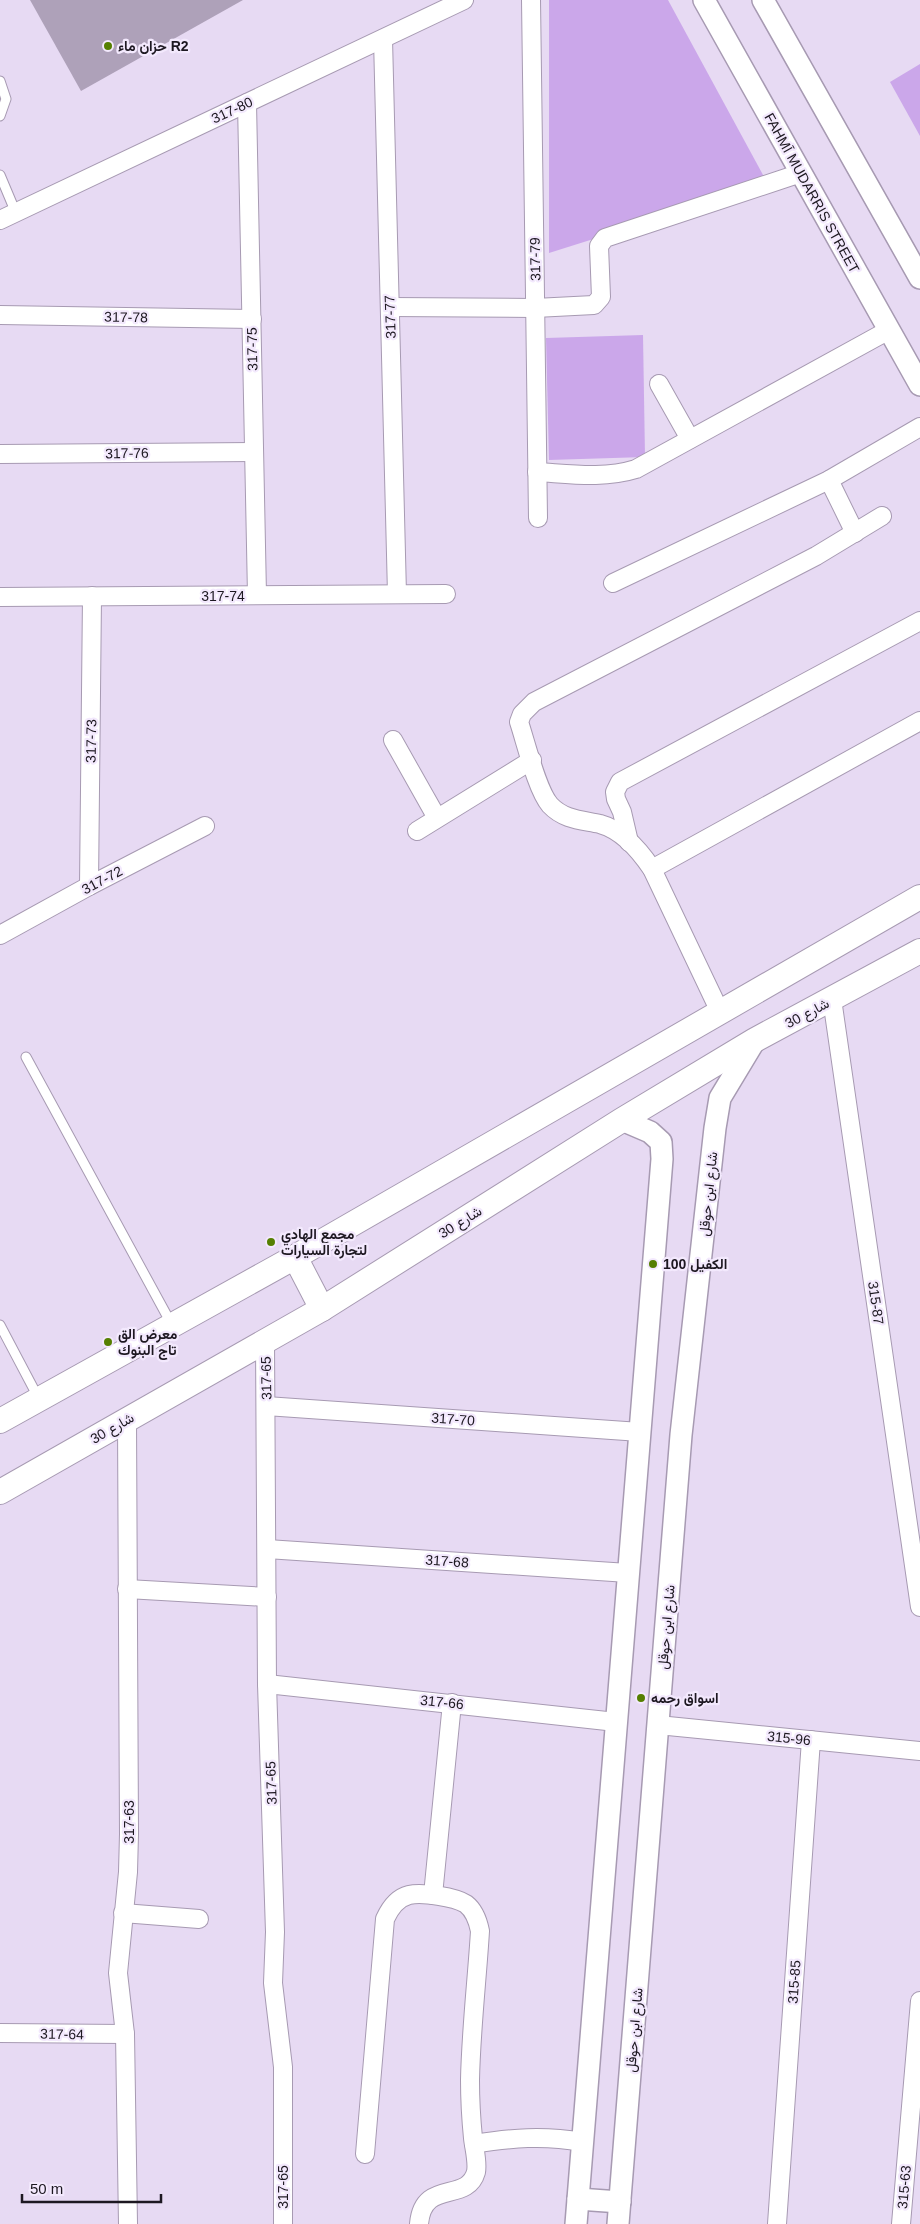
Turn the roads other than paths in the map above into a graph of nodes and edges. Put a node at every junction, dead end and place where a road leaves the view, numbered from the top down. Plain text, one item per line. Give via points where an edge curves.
1 (464, 0) edge
2 (531, 0) edge
3 (704, 0) edge
4 (763, 0) edge
5 (383, 38) junction
6 (0, 81) edge
7 (247, 103) junction
8 (0, 116) edge
9 (801, 173) junction
10 (0, 176) edge
11 (16, 213) junction
12 (0, 220) edge
13 (920, 278) edge
14 (390, 307) junction
15 (535, 308) junction
16 (0, 315) edge
17 (252, 319) junction
18 (889, 330) junction
19 (659, 384) dead end
20 (920, 385) edge
21 (920, 427) edge
22 (690, 439) junction
23 (254, 452) junction
24 (0, 454) edge
25 (537, 472) junction
26 (829, 480) junction
27 (882, 516) dead end
28 (538, 518) dead end
29 (855, 533) junction
30 (613, 583) dead end
31 (397, 594) junction
32 (446, 594) dead end
33 (257, 595) junction
34 (92, 596) junction
35 (0, 597) edge
36 (920, 621) edge
37 (920, 721) edge
38 (393, 740) dead end
39 (532, 760) junction
40 (437, 818) junction
41 (205, 826) dead end
42 (417, 831) dead end
43 (629, 842) junction
44 (652, 869) junction
45 (89, 886) junction
46 (920, 896) edge
47 (0, 936) edge
48 (920, 938) edge
49 (920, 951) edge
50 (872, 977) junction
51 (832, 999) junction
52 (720, 1012) junction
53 (755, 1040) junction
54 (26, 1057) dead end
55 (622, 1120) junction
56 (294, 1257) junction
57 (322, 1309) junction
58 (0, 1325) edge
59 (172, 1326) junction
60 (265, 1341) junction
61 (40, 1399) junction
62 (266, 1406) junction
63 (127, 1420) junction
64 (0, 1421) edge
65 (640, 1432) junction
66 (0, 1492) edge
67 (267, 1550) junction
68 (628, 1573) junction
69 (127, 1589) junction
70 (267, 1597) junction
71 (920, 1607) edge
72 (267, 1684) junction
73 (452, 1703) junction
74 (616, 1722) junction
75 (658, 1725) junction
76 (811, 1740) junction
77 (920, 1751) edge
78 (433, 1895) junction
79 (123, 1913) junction
80 (199, 1920) dead end
81 (920, 2001) edge
82 (0, 2033) edge
83 (125, 2034) junction
84 (582, 2142) junction
85 (474, 2144) junction
86 (364, 2154) dead end
87 (578, 2199) junction
88 (620, 2202) junction
89 (128, 2224) edge
90 (282, 2224) edge
91 (419, 2224) edge
92 (576, 2224) edge
93 (618, 2224) edge
94 (777, 2224) edge
95 (901, 2224) edge

1 - 5 street, 317-80
2 - 15 street, 317-79
3 - 9 street, FAHMĪ MUDARRIS STREET
4 - 13 street
5 - 7 street, 317-80
5 - 14 street, 317-77
6 - 8 lane via 6,99
7 - 11 street, 317-80
7 - 17 street, 317-75
9 - 15 street via 605,238 599,246 601,297 594,305
9 - 18 street, FAHMĪ MUDARRIS STREET
10 - 11 lane
11 - 12 street, 317-80
14 - 15 street
14 - 31 street, 317-77
15 - 25 street, 317-79
16 - 17 street, 317-78
17 - 23 street, 317-75
18 - 20 street, FAHMĪ MUDARRIS STREET
18 - 22 street
19 - 22 street
21 - 26 street
22 - 25 street via 636,469 618,475
23 - 24 street, 317-76
23 - 33 street, 317-75
25 - 28 street, 317-79
26 - 29 street
26 - 30 street
27 - 29 street
29 - 39 street via 534,702 522,714 520,722
31 - 32 street, 317-74
31 - 33 street, 317-74
33 - 34 street, 317-74
34 - 35 street, 317-74
34 - 45 street, 317-73
36 - 43 street via 620,782 615,792 616,799
37 - 44 street
38 - 40 street
39 - 40 street
39 - 43 street via 544,796 559,813 602,825
40 - 42 street
41 - 45 street, 317-72
43 - 44 street
44 - 52 street
45 - 47 street, 317-72
46 - 52 main road
48 - 50 main road
49 - 50 main road, شارع 30
50 - 51 main road, شارع 30
51 - 53 main road, شارع 30
51 - 71 street, 315-87
52 - 56 main road
53 - 55 main road, شارع 30
53 - 75 street, شارع ابن حوقل via 720,1098 715,1128 681,1435
54 - 59 lane
55 - 57 main road, شارع 30
55 - 65 street via 650,1132 661,1142 662,1159
56 - 57 main road
56 - 59 main road
57 - 60 main road, شارع 30
58 - 61 lane
59 - 61 main road
60 - 62 street, 317-65
60 - 63 main road, شارع 30
61 - 64 main road
62 - 65 street, 317-70
62 - 67 street, 317-65
63 - 66 main road, شارع 30
63 - 69 street, 317-63
65 - 68 street
67 - 68 street, 317-68
67 - 70 street, 317-65
68 - 74 street
69 - 70 street
69 - 79 street, 317-63 via 129,1834
70 - 72 street, 317-65
72 - 73 street, 317-66
72 - 90 street, 317-65 via 275,1932 273,1983 283,2067
73 - 74 street, 317-66
73 - 78 street
74 - 84 street
75 - 76 street, 315-96
75 - 88 street, شارع ابن حوقل
76 - 77 street, 315-96
76 - 94 street, 315-85
78 - 85 street via 467,1905 477,1917 480,1931 470,2079
78 - 86 street via 404,1897 390,1908 385,1919
79 - 80 street
79 - 83 street, 317-63 via 118,1973
81 - 95 street, 315-63
82 - 83 street, 317-64
83 - 89 street, 317-63
84 - 85 street via 553,2137 518,2137
84 - 87 street
85 - 91 street via 476,2173 460,2189 430,2197 423,2206
87 - 88 street
87 - 92 street
88 - 93 street, شارع ابن حوقل

